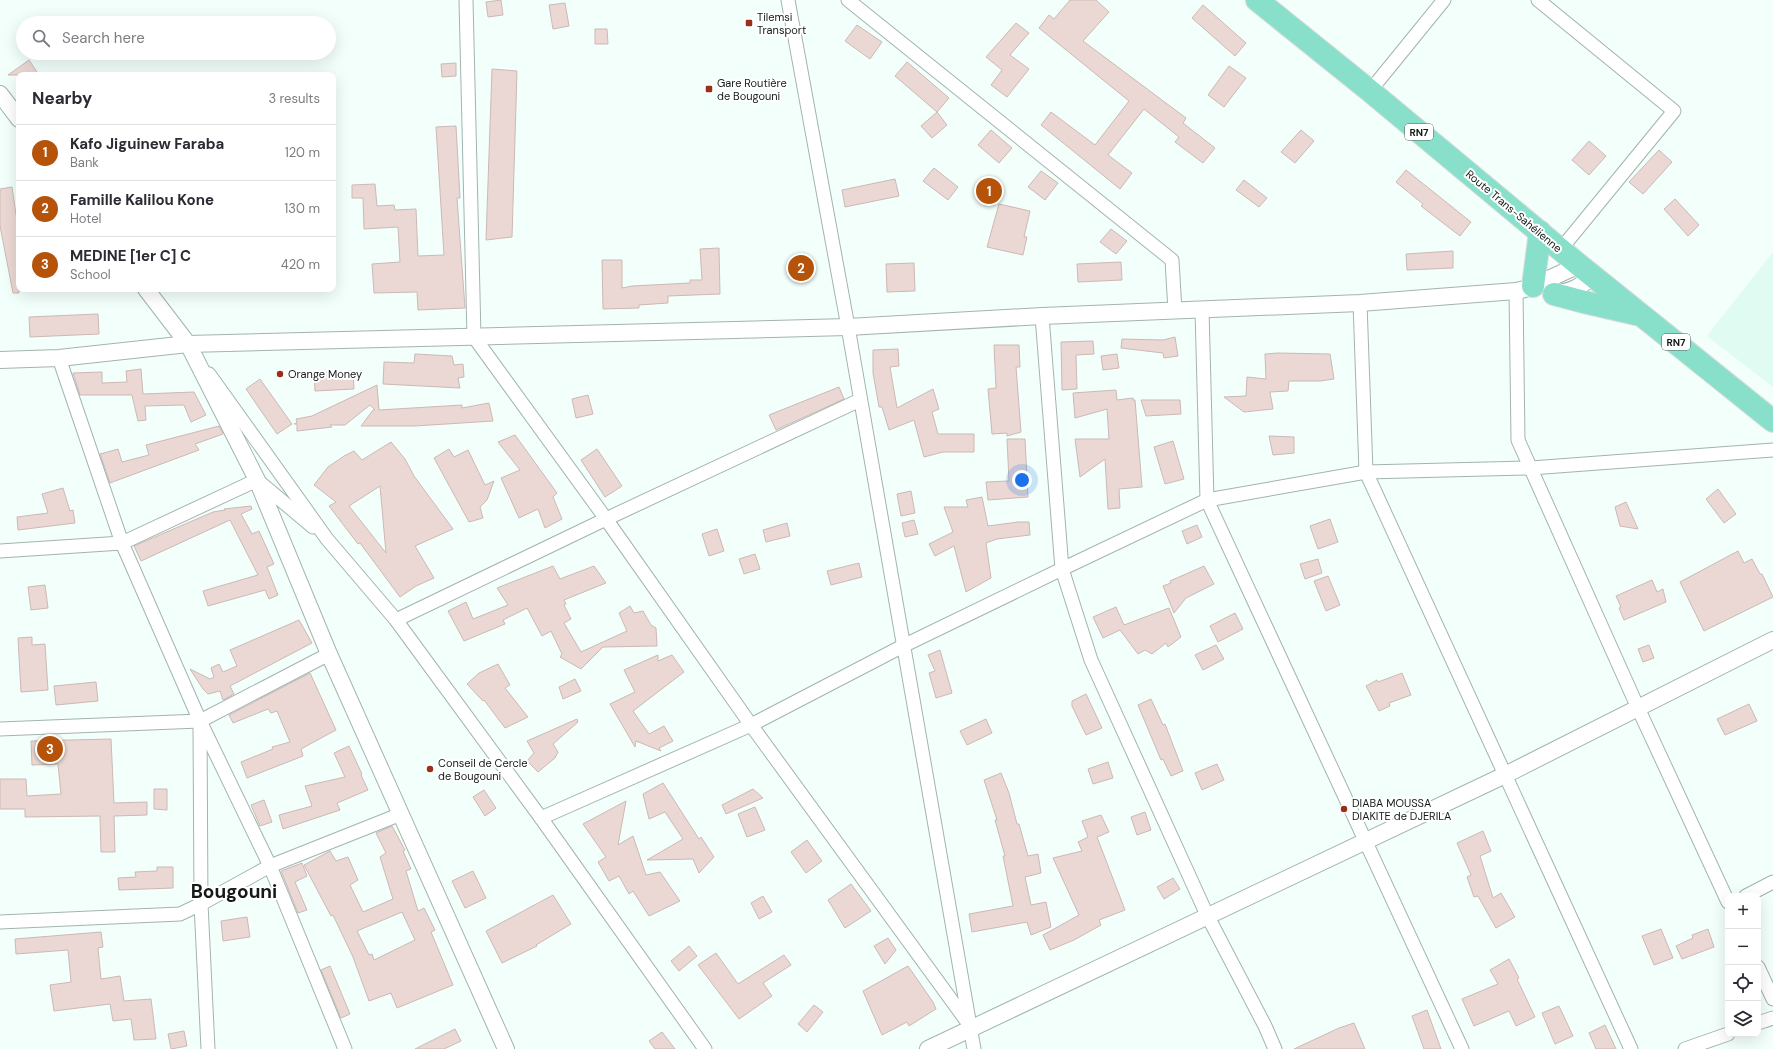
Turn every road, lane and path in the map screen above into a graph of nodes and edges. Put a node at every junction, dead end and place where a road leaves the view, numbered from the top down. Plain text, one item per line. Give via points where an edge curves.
1 (466, 0) edge
2 (788, 0) edge
3 (848, 0) edge
4 (1257, 0) edge
5 (1444, 0) edge
6 (1538, 0) edge
7 (1370, 91) junction
8 (0, 94) edge
9 (16, 115) edge
10 (1540, 232) junction
11 (1561, 249) junction
12 (1586, 271) junction
13 (1526, 289) junction
14 (148, 292) edge
15 (1554, 294) junction
16 (1360, 303) junction
17 (1202, 310) junction
18 (1175, 311) junction
19 (1042, 316) junction
20 (1643, 316) junction
21 (848, 327) junction
22 (474, 337) junction
23 (188, 344) junction
24 (59, 358) junction
25 (0, 360) edge
26 (860, 400) junction
27 (1773, 421) edge
28 (1773, 450) edge
29 (1531, 468) junction
30 (1366, 472) junction
31 (257, 480) junction
32 (1207, 500) junction
33 (606, 519) junction
34 (327, 538) junction
35 (122, 543) junction
36 (0, 551) edge
37 (1062, 569) junction
38 (396, 620) junction
39 (1773, 640) edge
40 (903, 646) junction
41 (329, 654) junction
42 (1638, 708) junction
43 (200, 721) junction
44 (752, 725) junction
45 (0, 729) edge
46 (1505, 775) junction
47 (401, 814) junction
48 (541, 818) junction
49 (1365, 840) junction
50 (270, 866) junction
51 (1773, 882) edge
52 (1752, 893) edge
53 (1725, 896) edge
54 (201, 904) junction
55 (1207, 916) junction
56 (0, 922) edge
57 (1761, 973) edge
58 (1773, 999) edge
59 (1773, 1018) edge
60 (1761, 1022) edge
61 (971, 1028) junction
62 (1725, 1035) edge
63 (208, 1049) edge
64 (345, 1049) edge
65 (506, 1049) edge
66 (705, 1049) edge
67 (928, 1049) edge
68 (974, 1049) edge
69 (1276, 1049) edge
70 (1462, 1049) edge
71 (1631, 1049) edge
72 (1685, 1049) edge

1 - 22 street
2 - 21 street
3 - 18 street via 1172,260
4 - 7 highway, Route Trans-Sahélienne / RN7
5 - 7 street
6 - 11 street via 1674,111
7 - 10 highway, Route Trans-Sahélienne / RN7
8 - 9 street
10 - 11 highway, Route Trans-Sahélienne / RN7
10 - 13 highway
11 - 12 highway, Route Trans-Sahélienne / RN7
12 - 13 street
12 - 15 street via 1575,290
12 - 20 highway, Route Trans-Sahélienne / RN7
13 - 15 street
13 - 16 street
13 - 29 street via 1518,440
14 - 23 street
15 - 20 highway
16 - 17 street
16 - 30 street
17 - 18 street
17 - 32 street
18 - 19 street
19 - 21 street
19 - 37 street
20 - 27 highway, Route Trans-Sahélienne / RN7
21 - 22 street
21 - 26 street
22 - 23 street
22 - 33 street
23 - 24 street
23 - 31 street
23 - 34 street
24 - 25 street
24 - 35 street
26 - 33 street
26 - 40 street
28 - 29 street
29 - 30 street
29 - 42 street
30 - 32 street
30 - 46 street
31 - 34 street
31 - 35 street
31 - 41 street
32 - 37 street
32 - 49 street
33 - 38 street
33 - 44 street
34 - 38 street
35 - 36 street
35 - 43 street
37 - 40 street
37 - 55 street via 1091,660
38 - 48 street
39 - 42 street
40 - 44 street
40 - 61 street
41 - 43 street
41 - 47 street
42 - 46 street
42 - 53 street
43 - 45 street
43 - 50 street
43 - 54 street
44 - 48 street
44 - 61 street
46 - 49 street
46 - 71 street
47 - 50 street
47 - 65 street
48 - 66 street
49 - 55 street
49 - 70 street
50 - 54 street
50 - 64 street
51 - 52 street
54 - 56 street via 180,914
54 - 63 street
55 - 61 street
55 - 69 street
57 - 58 street
59 - 60 street
61 - 67 street
61 - 68 street
62 - 72 street

